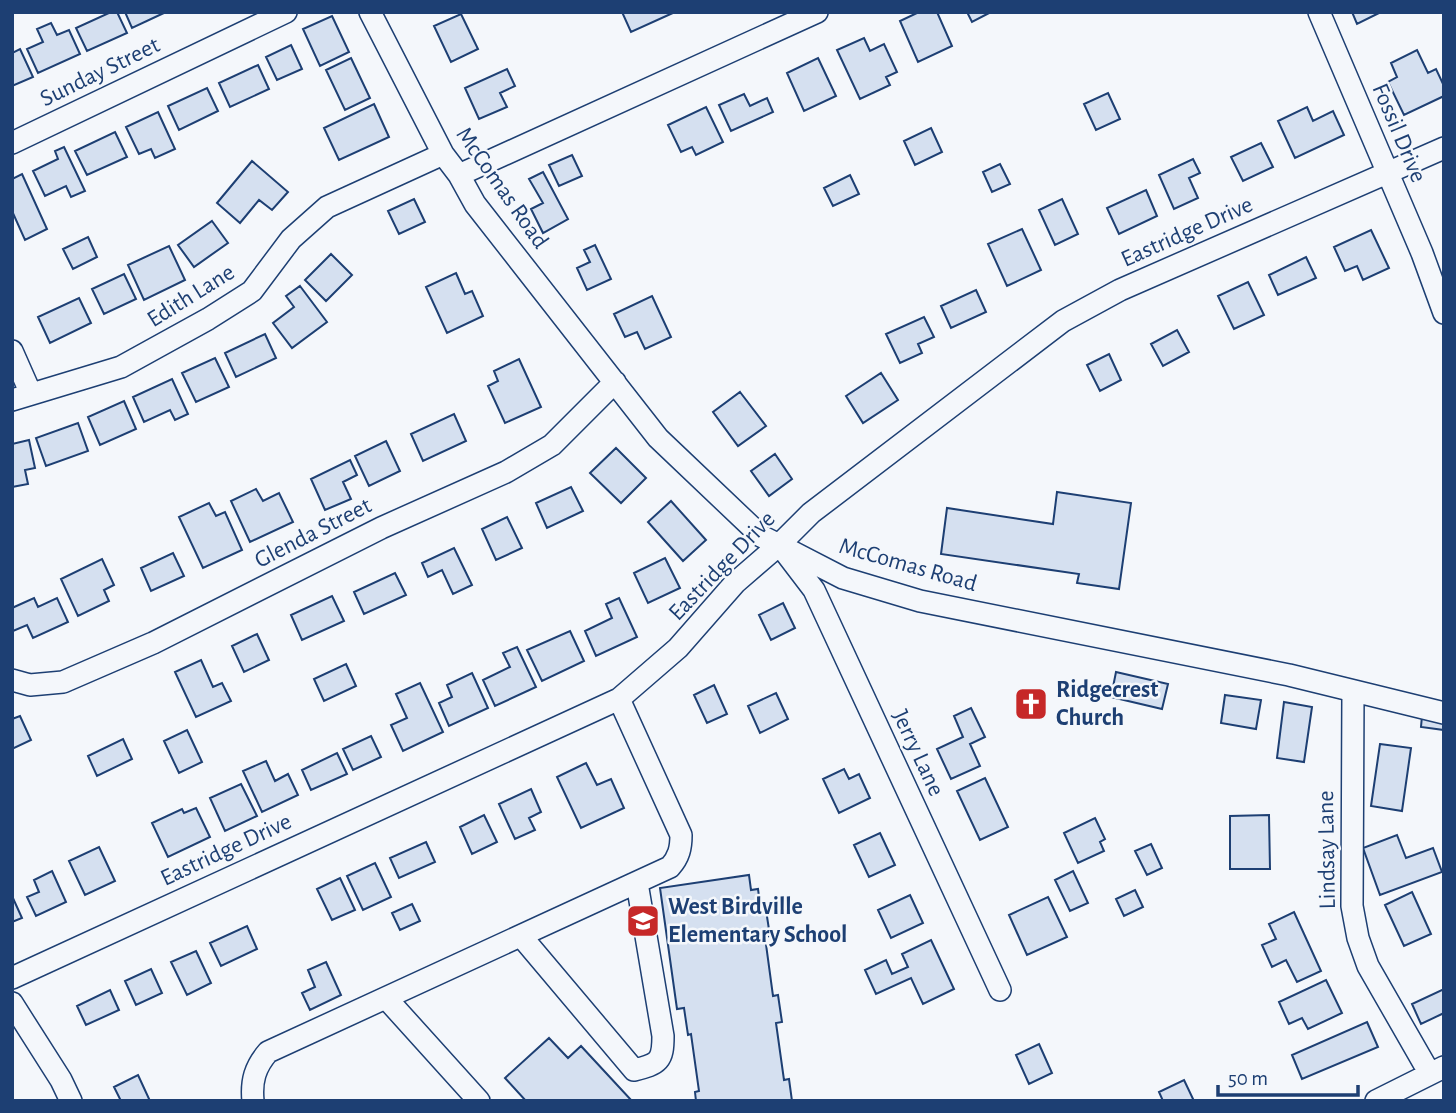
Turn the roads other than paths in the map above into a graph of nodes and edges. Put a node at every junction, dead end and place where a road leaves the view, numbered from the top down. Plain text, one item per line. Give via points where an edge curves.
1 (286, 12) edge
2 (370, 12) edge
3 (817, 12) edge
4 (1319, 12) edge
5 (12, 143) edge
6 (1444, 148) edge
7 (443, 154) junction
8 (1387, 173) junction
9 (459, 174) junction
10 (1444, 313) edge
11 (12, 351) edge
12 (615, 382) junction
13 (22, 397) edge
14 (779, 545) junction
15 (12, 680) edge
16 (1353, 691) junction
17 (619, 699) junction
18 (1444, 713) edge
19 (637, 883) junction
20 (521, 936) junction
21 (12, 978) edge
22 (1000, 989) dead end
23 (386, 998) junction
24 (12, 1003) edge
25 (1437, 1071) edge
26 (71, 1101) edge
27 (253, 1101) edge
28 (479, 1101) edge
29 (1376, 1101) edge

1 - 5 street, Sunday Street
2 - 7 street, McComas Road
3 - 9 street
4 - 8 street, Fossil Drive
6 - 8 street, Eastridge Drive
7 - 9 street, McComas Road
7 - 13 street, Edith Lane via 327,207 291,239 252,291 208,319 121,367
8 - 10 street, Fossil Drive
8 - 14 street, Eastridge Drive via 1120,290 1063,321 811,513
9 - 12 street, McComas Road via 475,204
11 - 13 street
12 - 14 street, McComas Road via 658,438 761,536
12 - 15 street, Glenda Street via 552,445 506,472 63,682 30,685
14 - 16 street, McComas Road via 843,578 920,601
14 - 17 street, Eastridge Drive via 735,583 678,648
14 - 22 street, Jerry Lane via 814,590
16 - 18 street, McComas Road
16 - 25 street, Lindsay Lane via 1352,906 1358,938 1368,966
17 - 19 street via 681,835 678,858 670,867
17 - 21 street, Eastridge Drive
19 - 20 street
19 - 20 street via 663,1036 663,1054 653,1066 634,1070
20 - 23 street
23 - 27 street via 268,1052 253,1075
23 - 28 street
24 - 26 street
25 - 29 street

